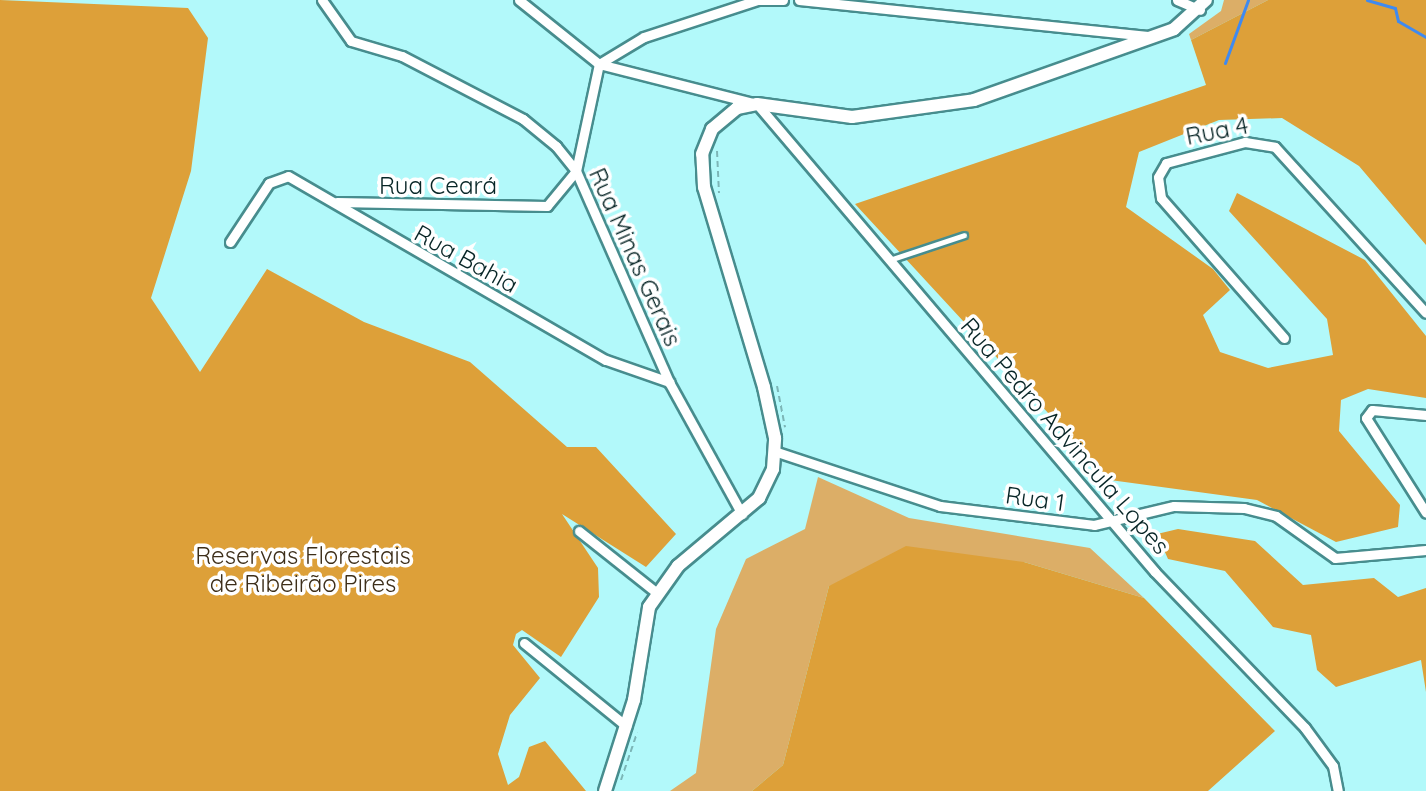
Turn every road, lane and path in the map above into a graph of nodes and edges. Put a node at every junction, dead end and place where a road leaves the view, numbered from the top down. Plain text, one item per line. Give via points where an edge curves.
1 (322, 0) edge
2 (519, 0) edge
3 (757, 0) edge
4 (783, 0) edge
5 (799, 0) edge
6 (1177, 0) edge
7 (1203, 5) edge
8 (1154, 37) junction
9 (599, 64) junction
10 (757, 104) junction
11 (717, 145) dead end
12 (576, 171) junction
13 (337, 202) junction
14 (721, 205) dead end
15 (964, 235) dead end
16 (230, 242) dead end
17 (888, 260) junction
18 (1426, 313) edge
19 (1284, 338) dead end
20 (774, 377) dead end
21 (669, 382) junction
22 (1426, 415) edge
23 (785, 421) dead end
24 (774, 451) junction
25 (1426, 513) edge
26 (742, 514) junction
27 (1115, 521) junction
28 (579, 531) dead end
29 (1426, 550) edge
30 (657, 593) junction
31 (524, 643) dead end
32 (633, 724) junction
33 (605, 791) edge
34 (616, 791) edge
35 (1338, 791) edge

1 - 12 street, Rua Minas Gerais via 351,41 402,56 523,119
2 - 9 street
3 - 4 street
3 - 9 street via 644,37
5 - 8 street
6 - 7 street
7 - 8 main road
8 - 10 main road via 925,111 852,117
9 - 10 street
9 - 12 street, Rua Ceará
10 - 17 street, Rua Pedro Advincula Lopes
10 - 24 main road via 721,119 702,154 717,239 764,387
11 - 14 path
12 - 13 street, Rua Ceará via 554,202 538,209 474,201 405,208
12 - 21 street, Rua Minas Gerais
13 - 16 street, Rua Bahia via 296,179 275,178
13 - 21 street, Rua Bahia via 606,360
15 - 17 lane
17 - 27 street, Rua Pedro Advincula Lopes
18 - 19 street, Rua 4 via 1275,147 1245,142 1166,163 1158,177 1161,198
20 - 23 path
21 - 26 street, Rua Minas Gerais
22 - 25 street via 1383,409 1366,418
24 - 26 main road via 768,484
24 - 27 street, Rua 1 via 940,506 1076,525
26 - 30 main road
27 - 29 street, Rua 1 via 1174,506 1244,508 1276,516 1335,558
27 - 35 street, Rua Pedro Advincula Lopes via 1305,728 1333,766
28 - 30 street
30 - 32 main road
31 - 32 street
32 - 33 main road
32 - 34 path

